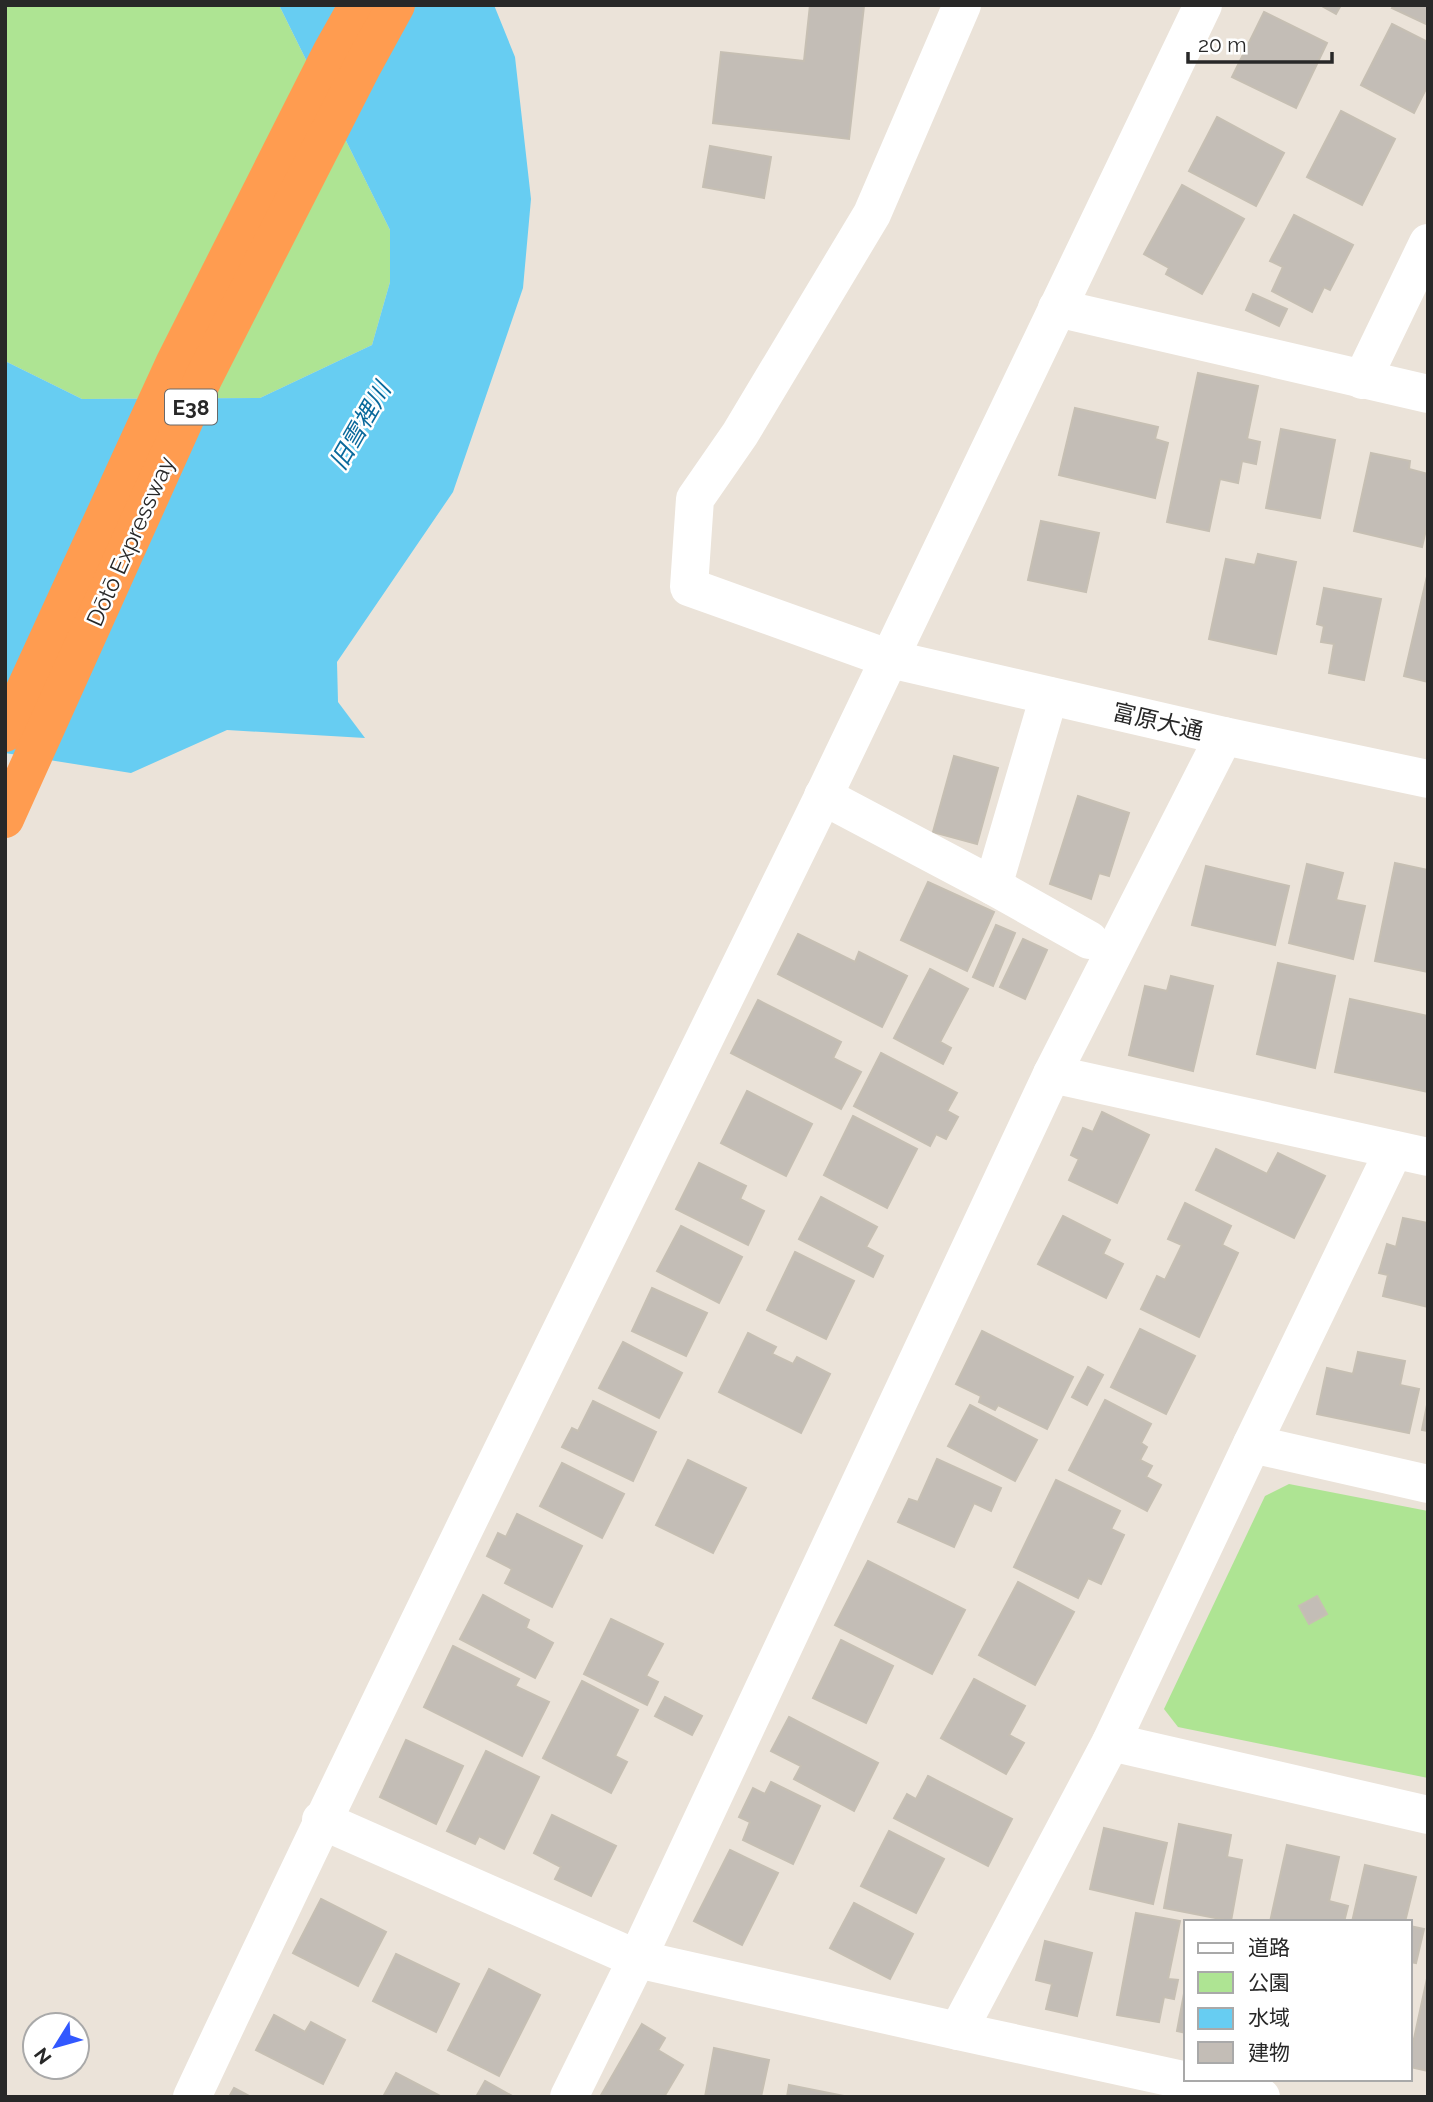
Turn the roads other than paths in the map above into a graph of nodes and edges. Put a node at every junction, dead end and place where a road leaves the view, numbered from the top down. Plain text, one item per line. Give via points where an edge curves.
1 (358, 5) edge
2 (396, 5) edge
3 (962, 5) edge
4 (1194, 8) edge
5 (1428, 243) edge
6 (1057, 308) junction
7 (1362, 380) junction
8 (1428, 394) edge
9 (890, 660) junction
10 (1049, 696) junction
11 (5, 733) edge
12 (1224, 736) junction
13 (1428, 779) edge
14 (823, 796) junction
15 (5, 819) edge
16 (993, 886) junction
17 (1089, 940) dead end
18 (1052, 1074) junction
19 (1411, 1154) edge
20 (1252, 1444) junction
21 (1428, 1484) edge
22 (1111, 1742) junction
23 (1428, 1815) edge
24 (321, 1820) junction
25 (637, 1958) junction
26 (958, 2031) junction
27 (1184, 2080) edge
28 (1188, 2081) edge
29 (191, 2097) edge
30 (569, 2097) edge
31 (1261, 2097) edge

1 - 11 highway, Dōtō Expressway / E38 via 175,362
2 - 15 highway, Dōtō Expressway / E38 via 204,377
3 - 9 street, 富原大通 via 872,214 740,434 695,499 689,587
4 - 6 street
5 - 7 street
6 - 7 street
6 - 9 street
7 - 8 street
9 - 10 street, 富原大通
9 - 14 street
10 - 12 street, 富原大通
10 - 16 street
12 - 13 street, 富原大通
12 - 18 street
14 - 16 street
14 - 24 street
16 - 17 street
18 - 19 street
18 - 25 street
19 - 20 street
20 - 21 street
20 - 22 street
22 - 23 street
22 - 26 street
24 - 25 street
24 - 29 street
25 - 26 street
25 - 30 street
26 - 27 street
28 - 31 street

